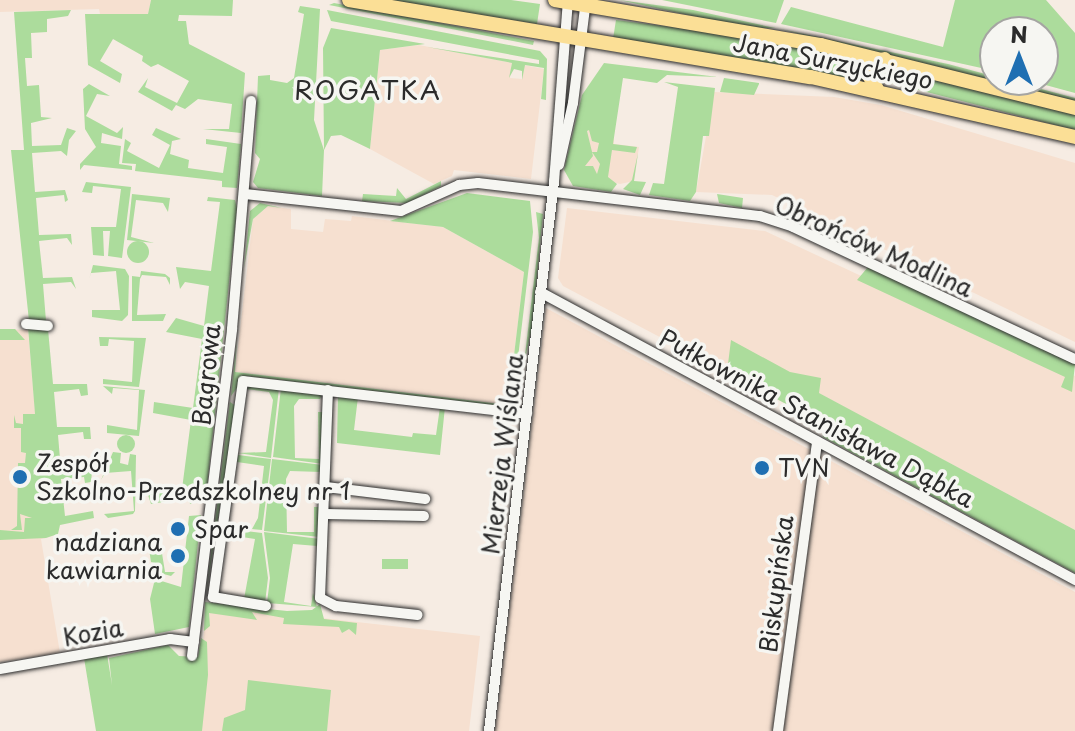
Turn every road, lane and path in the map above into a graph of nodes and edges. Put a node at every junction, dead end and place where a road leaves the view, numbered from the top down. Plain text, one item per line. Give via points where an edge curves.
1 (349, 0) edge
2 (564, 1) edge
3 (586, 2) edge
4 (564, 39) junction
5 (581, 41) junction
6 (889, 59) junction
7 (881, 91) junction
8 (251, 101) dead end
9 (1075, 108) edge
10 (1075, 137) edge
11 (553, 186) junction
12 (245, 194) junction
13 (540, 292) junction
14 (26, 324) dead end
15 (48, 326) dead end
16 (1075, 359) edge
17 (328, 390) junction
18 (527, 414) junction
19 (817, 442) junction
20 (326, 487) junction
21 (409, 497) junction
22 (425, 499) dead end
23 (326, 514) junction
24 (408, 516) junction
25 (424, 516) dead end
26 (1075, 580) edge
27 (266, 606) dead end
28 (418, 615) dead end
29 (194, 642) junction
30 (192, 656) dead end
31 (0, 669) edge
32 (489, 731) edge
33 (778, 731) edge

1 - 4 main road, Jana Surzyckiego
2 - 3 main road, Jana Surzyckiego
2 - 4 street, Mierzeja Wiślana
3 - 5 street, Mierzeja Wiślana
3 - 6 main road, Jana Surzyckiego
4 - 5 main road, Jana Surzyckiego
4 - 11 street, Mierzeja Wiślana
5 - 7 main road, Jana Surzyckiego
5 - 11 street, Mierzeja Wiślana via 570,121
6 - 7 main road via 874,61 866,71 869,83
6 - 9 main road, Jana Surzyckiego
7 - 10 main road, Jana Surzyckiego
8 - 12 street, Bagrowa
11 - 12 street via 469,184 401,211
11 - 13 street, Mierzeja Wiślana
11 - 16 street, Obrońców Modlina via 772,219
12 - 29 street, Bagrowa
13 - 18 street, Mierzeja Wiślana
13 - 19 street, Pułkownika Stanisława Dąbka
14 - 15 street
17 - 18 street
17 - 20 street
17 - 27 street via 243,381 213,597
18 - 32 street, Mierzeja Wiślana
19 - 26 street, Pułkownika Stanisława Dąbka
19 - 33 street, Biskupińska
20 - 21 street
20 - 23 street
21 - 22 street
21 - 24 street
23 - 24 street
23 - 28 street via 319,593 323,602
24 - 25 street
29 - 30 street, Bagrowa
29 - 31 street, Kozia via 170,639

